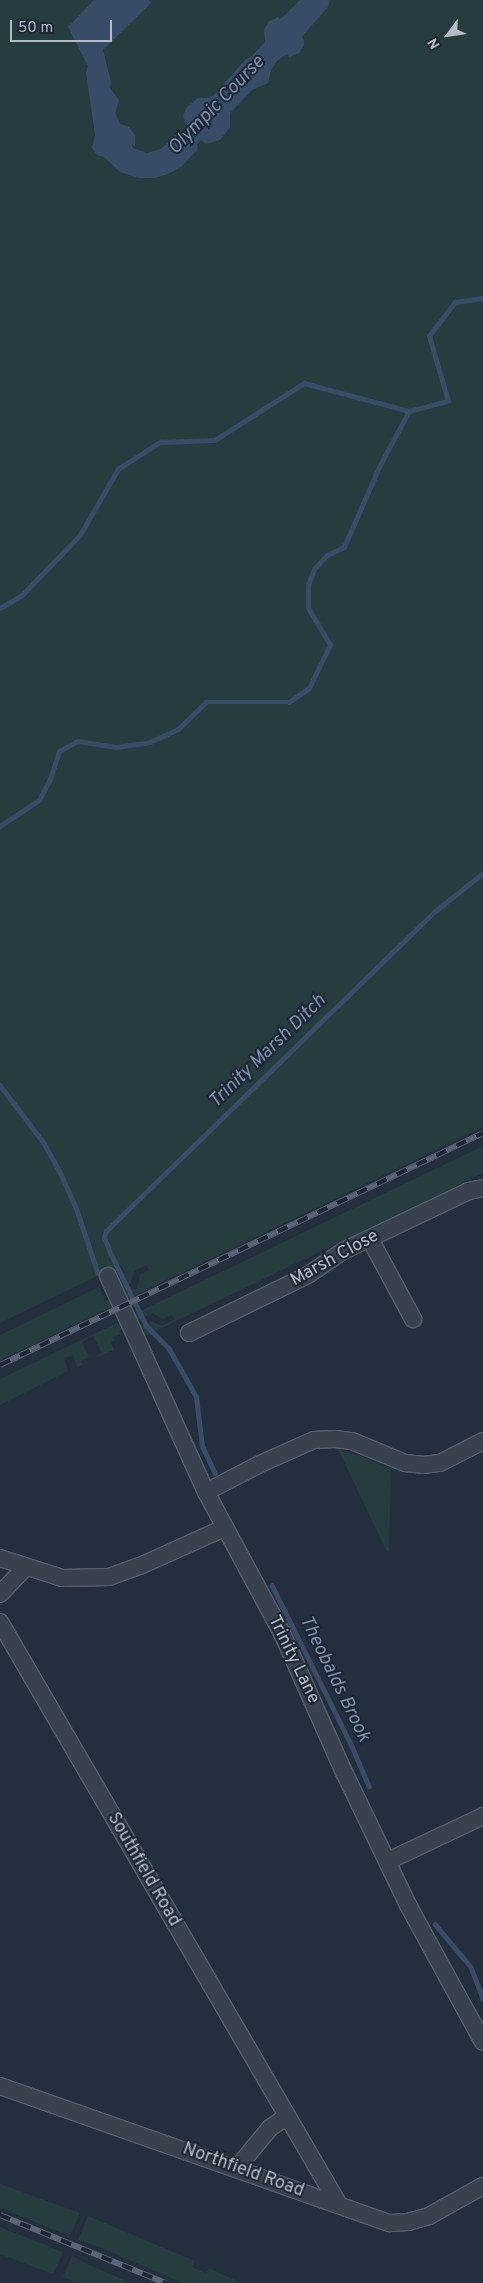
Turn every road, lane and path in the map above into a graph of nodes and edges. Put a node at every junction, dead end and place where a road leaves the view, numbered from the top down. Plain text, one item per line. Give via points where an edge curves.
1 (483, 1188) edge
2 (370, 1239) junction
3 (108, 1276) dead end
4 (413, 1319) dead end
5 (189, 1333) dead end
6 (483, 1441) edge
7 (206, 1492) junction
8 (224, 1528) junction
9 (0, 1558) edge
10 (26, 1567) junction
11 (0, 1594) edge
12 (0, 1622) edge
13 (483, 1816) edge
14 (388, 1861) junction
15 (483, 2042) edge
16 (0, 2086) edge
17 (286, 2117) junction
18 (236, 2169) junction
19 (483, 2186) edge
20 (339, 2205) junction

1 - 2 street, Marsh Close via 469,1191
2 - 4 street
2 - 5 street, Marsh Close via 343,1251 308,1275
3 - 7 street, Trinity Lane
6 - 7 street via 440,1463 423,1464 405,1463 352,1441 314,1440
7 - 8 street, Trinity Lane
8 - 10 street via 109,1577 62,1578
8 - 14 street, Trinity Lane via 282,1633 346,1778
9 - 10 street
10 - 11 street
12 - 17 street, Southfield Road
13 - 14 street
14 - 15 street, Trinity Lane via 408,1905
16 - 18 street, Northfield Road
17 - 18 street via 270,2128
17 - 20 street, Southfield Road
18 - 20 street, Northfield Road
19 - 20 street, Northfield Road via 429,2216 408,2222 390,2223

